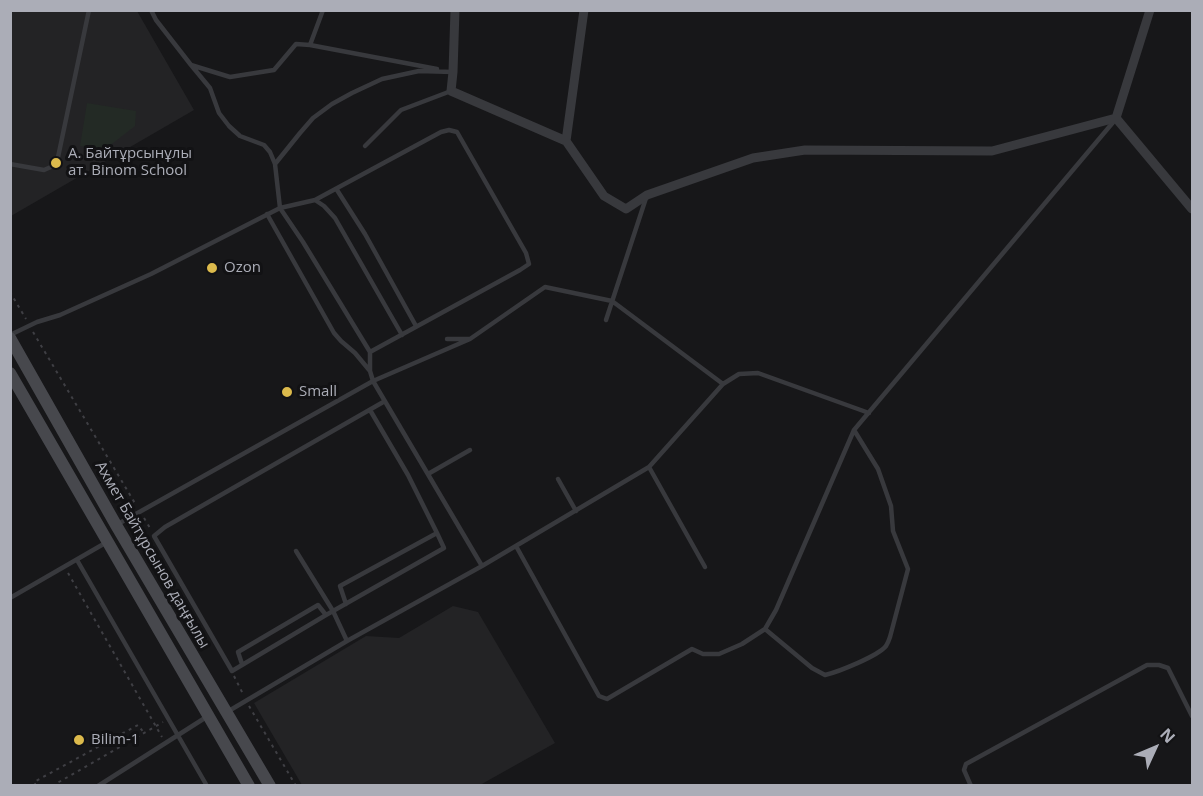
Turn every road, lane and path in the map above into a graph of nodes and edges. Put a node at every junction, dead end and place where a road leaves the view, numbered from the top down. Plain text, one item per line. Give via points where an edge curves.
1 (89, 10) edge
2 (151, 10) edge
3 (323, 10) edge
4 (455, 10) edge
5 (584, 10) edge
6 (1150, 10) edge
7 (310, 45) junction
8 (191, 65) junction
9 (453, 72) junction
10 (451, 91) junction
11 (1116, 118) junction
12 (566, 141) junction
13 (365, 146) dead end
14 (10, 164) edge
15 (276, 164) junction
16 (337, 190) junction
17 (647, 195) junction
18 (315, 200) junction
19 (280, 208) junction
20 (1192, 209) edge
21 (267, 214) junction
22 (10, 292) edge
23 (612, 301) junction
24 (606, 320) dead end
25 (30, 326) junction
26 (416, 326) junction
27 (402, 335) junction
28 (10, 336) edge
29 (447, 339) dead end
30 (470, 339) junction
31 (370, 352) junction
32 (370, 371) junction
33 (10, 373) edge
34 (373, 381) junction
35 (723, 384) junction
36 (385, 401) junction
37 (370, 410) junction
38 (869, 413) junction
39 (854, 430) junction
40 (470, 450) dead end
41 (649, 467) junction
42 (428, 474) junction
43 (558, 479) dead end
44 (576, 511) junction
45 (140, 512) junction
46 (116, 525) junction
47 (437, 533) junction
48 (154, 536) junction
49 (107, 542) junction
50 (516, 546) junction
51 (296, 551) dead end
52 (77, 560) junction
53 (482, 566) junction
54 (65, 567) junction
55 (705, 567) dead end
56 (10, 598) edge
57 (346, 604) junction
58 (333, 611) junction
59 (326, 615) junction
60 (765, 629) junction
61 (347, 641) junction
62 (242, 664) junction
63 (232, 671) junction
64 (246, 701) junction
65 (227, 712) junction
66 (208, 716) junction
67 (1192, 716) edge
68 (168, 719) junction
69 (156, 726) junction
70 (144, 733) junction
71 (177, 735) junction
72 (165, 742) junction
73 (36, 786) edge
74 (52, 786) edge
75 (98, 786) edge
76 (207, 786) edge
77 (249, 786) edge
78 (270, 786) edge
79 (296, 786) edge
80 (971, 786) edge

1 - 14 lane via 57,162 45,170
2 - 8 lane
3 - 7 lane
4 - 9 street
5 - 12 street
6 - 11 street
7 - 8 lane via 296,44 274,70 230,77
7 - 9 lane
8 - 15 lane via 210,88 219,113 229,126 240,136 264,145
9 - 10 street
9 - 15 lane via 419,71 382,79 352,93 313,118
10 - 12 street
10 - 13 lane via 402,110
11 - 17 street via 992,151 805,150 753,158
11 - 20 street
11 - 38 lane
12 - 17 street via 604,196 626,209
15 - 19 lane
16 - 18 lane
16 - 26 lane
16 - 26 lane via 441,132 457,132 463,142 528,264
17 - 23 lane
18 - 19 lane
18 - 27 lane via 335,218
19 - 21 lane
19 - 31 lane
21 - 25 lane via 151,274
21 - 32 lane via 334,333
22 - 25 path
23 - 24 lane
23 - 30 lane via 545,287
23 - 35 lane
25 - 28 lane
25 - 45 path
26 - 27 lane
27 - 31 lane
28 - 46 street, Ахмет Байтұрсынов даңғылы
29 - 30 lane
30 - 34 lane
31 - 32 lane
32 - 34 lane
33 - 49 street
34 - 36 lane
34 - 45 lane
35 - 38 lane via 739,374 758,373
35 - 41 lane
36 - 37 lane
36 - 42 lane
37 - 47 lane
37 - 48 lane
38 - 39 lane
39 - 60 lane
39 - 60 lane via 878,469 891,506 893,531 908,569 886,647 825,675
40 - 42 lane
41 - 44 lane
41 - 55 lane
42 - 53 lane
43 - 44 lane
44 - 50 lane
45 - 46 lane
45 - 48 path
46 - 65 street, Ахмет Байтұрсынов даңғылы
47 - 57 lane via 444,548
47 - 57 lane via 340,586
48 - 63 lane
49 - 52 lane
49 - 66 street
50 - 53 lane
50 - 60 lane via 599,696 607,699 692,650 720,654
51 - 58 lane
52 - 54 lane
52 - 68 lane
53 - 61 lane
54 - 56 lane
54 - 69 path
57 - 58 lane
58 - 59 lane
58 - 61 lane
59 - 62 lane
59 - 62 lane via 318,605 238,652
61 - 64 lane
62 - 63 lane
63 - 64 path
64 - 65 lane
64 - 79 path
65 - 78 street, Ахмет Байтұрсынов даңғылы
66 - 71 lane
66 - 77 street
67 - 80 lane via 1168,668 1147,665 966,764 964,770
68 - 69 path
68 - 71 lane
69 - 70 path
69 - 72 path
70 - 73 path via 138,725 34,782
70 - 74 path
71 - 72 lane
71 - 76 lane
72 - 75 lane

